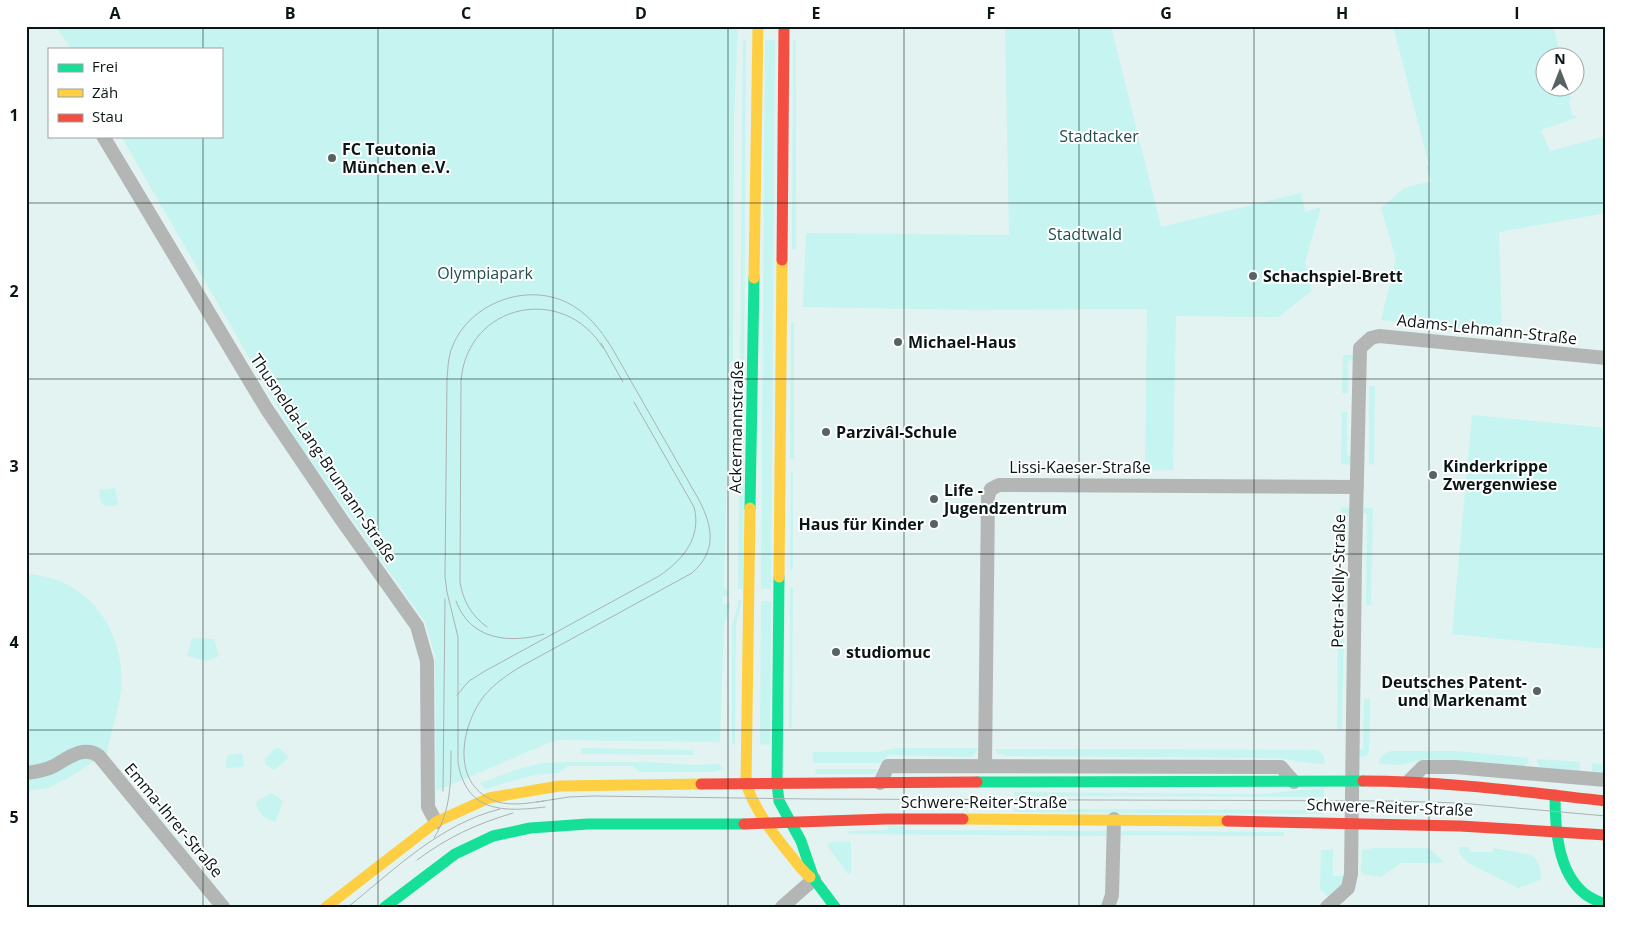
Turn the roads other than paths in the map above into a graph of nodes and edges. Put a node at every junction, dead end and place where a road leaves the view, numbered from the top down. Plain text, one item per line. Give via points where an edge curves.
1 (758, 26) edge
2 (784, 26) edge
3 (104, 138) edge
4 (1366, 342) joint
5 (1606, 358) edge
6 (1357, 487) junction
7 (985, 766) junction
8 (26, 773) edge
9 (1606, 780) edge
10 (1352, 781) junction
11 (1409, 781) junction
12 (1294, 782) junction
13 (880, 783) junction
14 (746, 784) junction
15 (777, 784) junction
16 (1555, 794) junction
17 (1606, 801) edge
18 (1114, 819) junction
19 (436, 822) junction
20 (792, 822) junction
21 (767, 824) junction
22 (1351, 824) junction
23 (1556, 831) junction
24 (1606, 835) edge
25 (814, 879) junction
26 (1606, 905) edge
27 (223, 907) edge
28 (326, 907) edge
29 (385, 907) edge
30 (782, 907) edge
31 (835, 907) edge
32 (1108, 907) edge
33 (1327, 907) edge

1 - 14 main road, Ackermannstraße
2 - 15 main road
3 - 19 street, Thusnelda-Lang-Brumann-Straße via 266,408 417,626 427,661 428,807
4 - 5 street, Adams-Lehmann-Straße via 1379,336
4 - 6 street, Petra-Kelly-Straße via 1360,348
6 - 7 street, Lissi-Kaeser-Straße via 1000,485 992,489 988,496
6 - 10 street, Petra-Kelly-Straße
7 - 12 street, Schwere-Reiter-Straße via 1281,767
7 - 13 street, Schwere-Reiter-Straße via 888,766
8 - 27 street, Emma-Ihrer-Straße via 52,767 74,754 94,753
9 - 11 street, Schwere-Reiter-Straße via 1423,767
10 - 11 main road, Schwere-Reiter-Straße
10 - 12 main road, Schwere-Reiter-Straße
10 - 22 street, Petra-Kelly-Straße
11 - 16 main road, Schwere-Reiter-Straße
12 - 13 main road, Schwere-Reiter-Straße
13 - 15 main road, Schwere-Reiter-Straße
14 - 15 main road, Schwere-Reiter-Straße
14 - 19 main road, Schwere-Reiter-Straße via 559,786 489,798
14 - 21 main road, Ackermannstraße via 750,797
15 - 20 main road via 779,801
16 - 17 main road, Schwere-Reiter-Straße
16 - 23 main road
18 - 20 main road, Schwere-Reiter-Straße
18 - 22 main road, Schwere-Reiter-Straße
18 - 32 street via 1112,895
19 - 28 main road, Schwere-Reiter-Straße
20 - 21 main road, Schwere-Reiter-Straße
20 - 25 main road
21 - 25 main road, Ackermannstraße via 807,875
21 - 29 main road, Schwere-Reiter-Straße via 588,824 530,828 493,836 455,854
22 - 23 main road, Schwere-Reiter-Straße
22 - 33 street, Petra-Kelly-Straße via 1348,888
23 - 24 main road, Schwere-Reiter-Straße
23 - 26 main road via 1570,877 1584,894
25 - 30 street
25 - 31 main road

